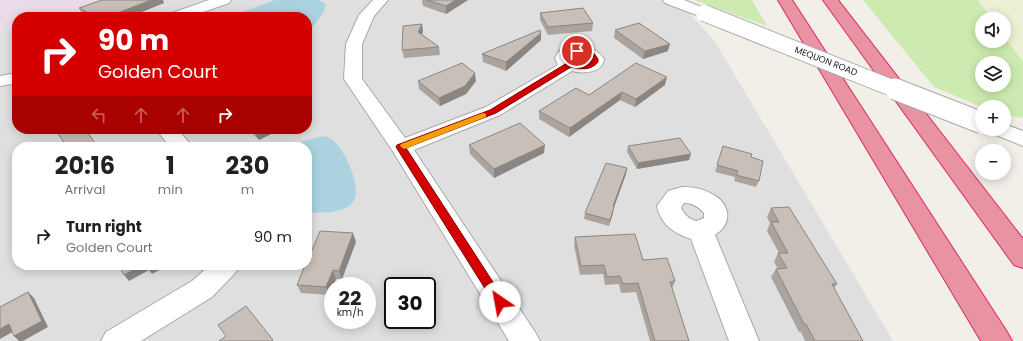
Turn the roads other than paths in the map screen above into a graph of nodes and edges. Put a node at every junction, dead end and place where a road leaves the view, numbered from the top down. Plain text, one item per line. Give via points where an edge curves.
1 (224, 0) edge
2 (381, 0) edge
3 (670, 0) edge
4 (785, 0) edge
5 (830, 0) edge
6 (189, 12) edge
7 (570, 65) dead end
8 (12, 79) edge
9 (0, 81) edge
10 (975, 120) edge
11 (170, 134) edge
12 (1011, 134) edge
13 (1023, 139) edge
14 (178, 142) edge
15 (400, 147) junction
16 (700, 229) dead end
17 (1023, 258) edge
18 (222, 270) edge
19 (116, 341) edge
20 (525, 341) edge
21 (744, 341) edge
22 (997, 341) edge

1 - 6 street
2 - 15 street via 367,15 354,44 353,79
3 - 10 street, MEQUON ROAD, bridge
4 - 22 highway
5 - 17 highway
7 - 15 street via 493,112
8 - 9 street
11 - 14 street
12 - 13 street
15 - 20 street
16 - 21 street
18 - 19 street via 202,288

